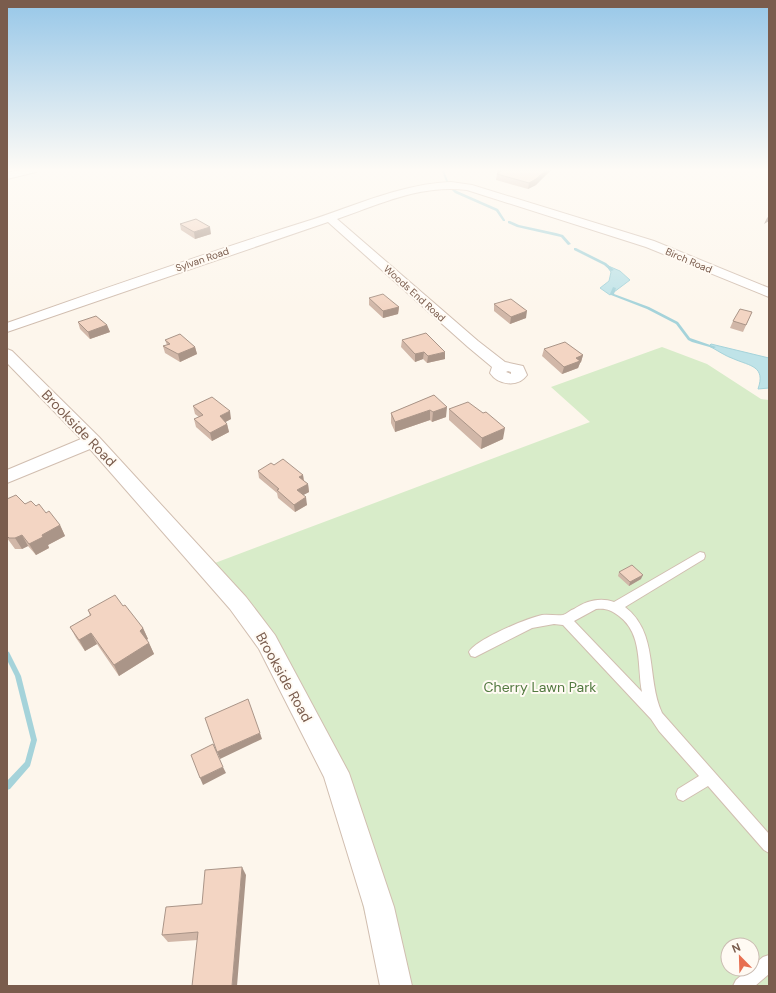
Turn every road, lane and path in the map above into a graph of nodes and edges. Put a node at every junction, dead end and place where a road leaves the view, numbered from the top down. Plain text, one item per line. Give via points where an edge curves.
1 (335, 216) edge
2 (562, 216) edge
3 (330, 218) junction
4 (769, 293) edge
5 (7, 328) edge
6 (7, 354) edge
7 (502, 367) dead end
8 (93, 441) junction
9 (7, 477) edge
10 (700, 556) dead end
11 (615, 607) junction
12 (566, 620) junction
13 (475, 652) dead end
14 (656, 717) junction
15 (710, 777) junction
16 (683, 794) dead end
17 (769, 845) edge
18 (769, 963) edge
19 (396, 986) edge
20 (742, 986) edge

1 - 3 street, Sylvan Road
2 - 4 street, Birch Road via 650,244
3 - 5 street, Sylvan Road via 254,241
3 - 7 street, Woods End Road
6 - 8 street, Brookside Road
8 - 9 street
8 - 19 street, Brookside Road via 238,603 267,642 336,773 379,907
10 - 11 lane
11 - 12 lane via 602,604 580,609
11 - 14 lane via 630,619 640,635 645,650 645,683
12 - 13 lane via 554,618 529,623
12 - 14 lane
14 - 15 lane
15 - 16 lane
15 - 17 lane
18 - 20 lane

